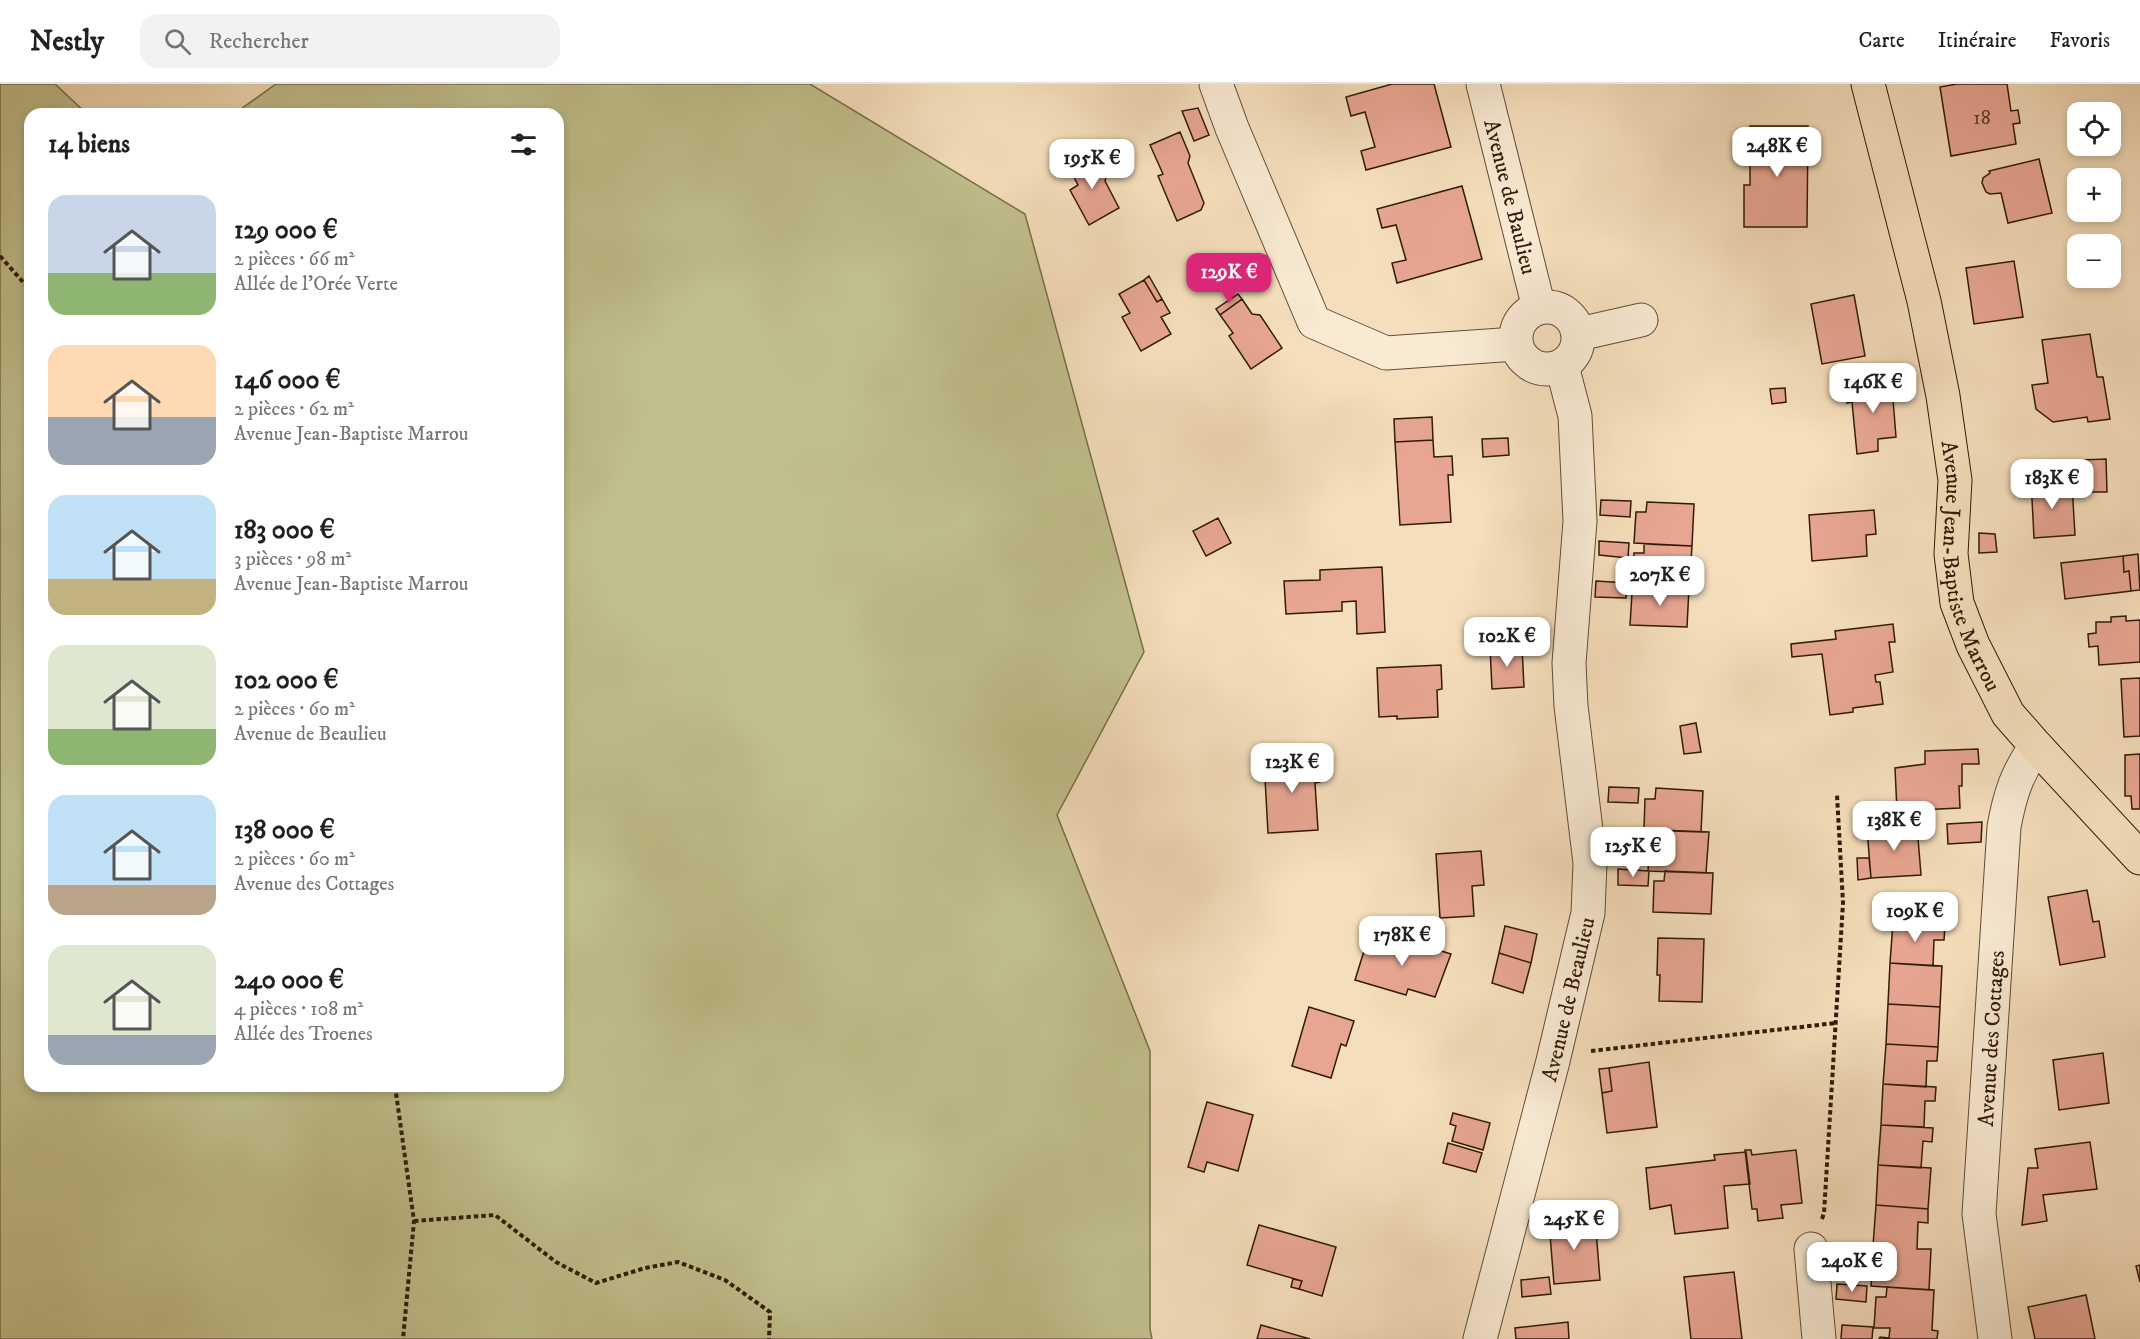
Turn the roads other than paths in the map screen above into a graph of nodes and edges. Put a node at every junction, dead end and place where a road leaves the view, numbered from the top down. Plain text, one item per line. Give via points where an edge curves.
1 (1216, 84) edge
2 (1483, 84) edge
3 (1868, 84) edge
4 (1539, 308) junction
5 (1641, 320) dead end
6 (1579, 334) junction
7 (1516, 344) junction
8 (1562, 366) junction
9 (2036, 746) junction
10 (2140, 858) edge
11 (1811, 1249) road end
12 (1480, 1339) edge
13 (1819, 1339) edge
14 (1995, 1339) edge

1 - 7 street via 1314,322 1386,353
2 - 4 street, Avenue de Baulieu
3 - 9 main road, Avenue Jean-Baptiste Marrou via 1924,301 1943,396 1955,480 1950,554 1957,603 2008,714
4 - 6 street via 1559,309 1575,323
4 - 7 street via 1521,320
5 - 6 street
6 - 8 street via 1576,351
7 - 8 street via 1521,356 1539,369
8 - 12 street, Avenue de Beaulieu via 1575,416 1580,521 1569,663 1590,863 1588,913
9 - 10 main road, Avenue Jean-Baptiste Marrou
9 - 14 street, Avenue des Cottages via 2020,768 2004,827 1979,1214
11 - 13 street

